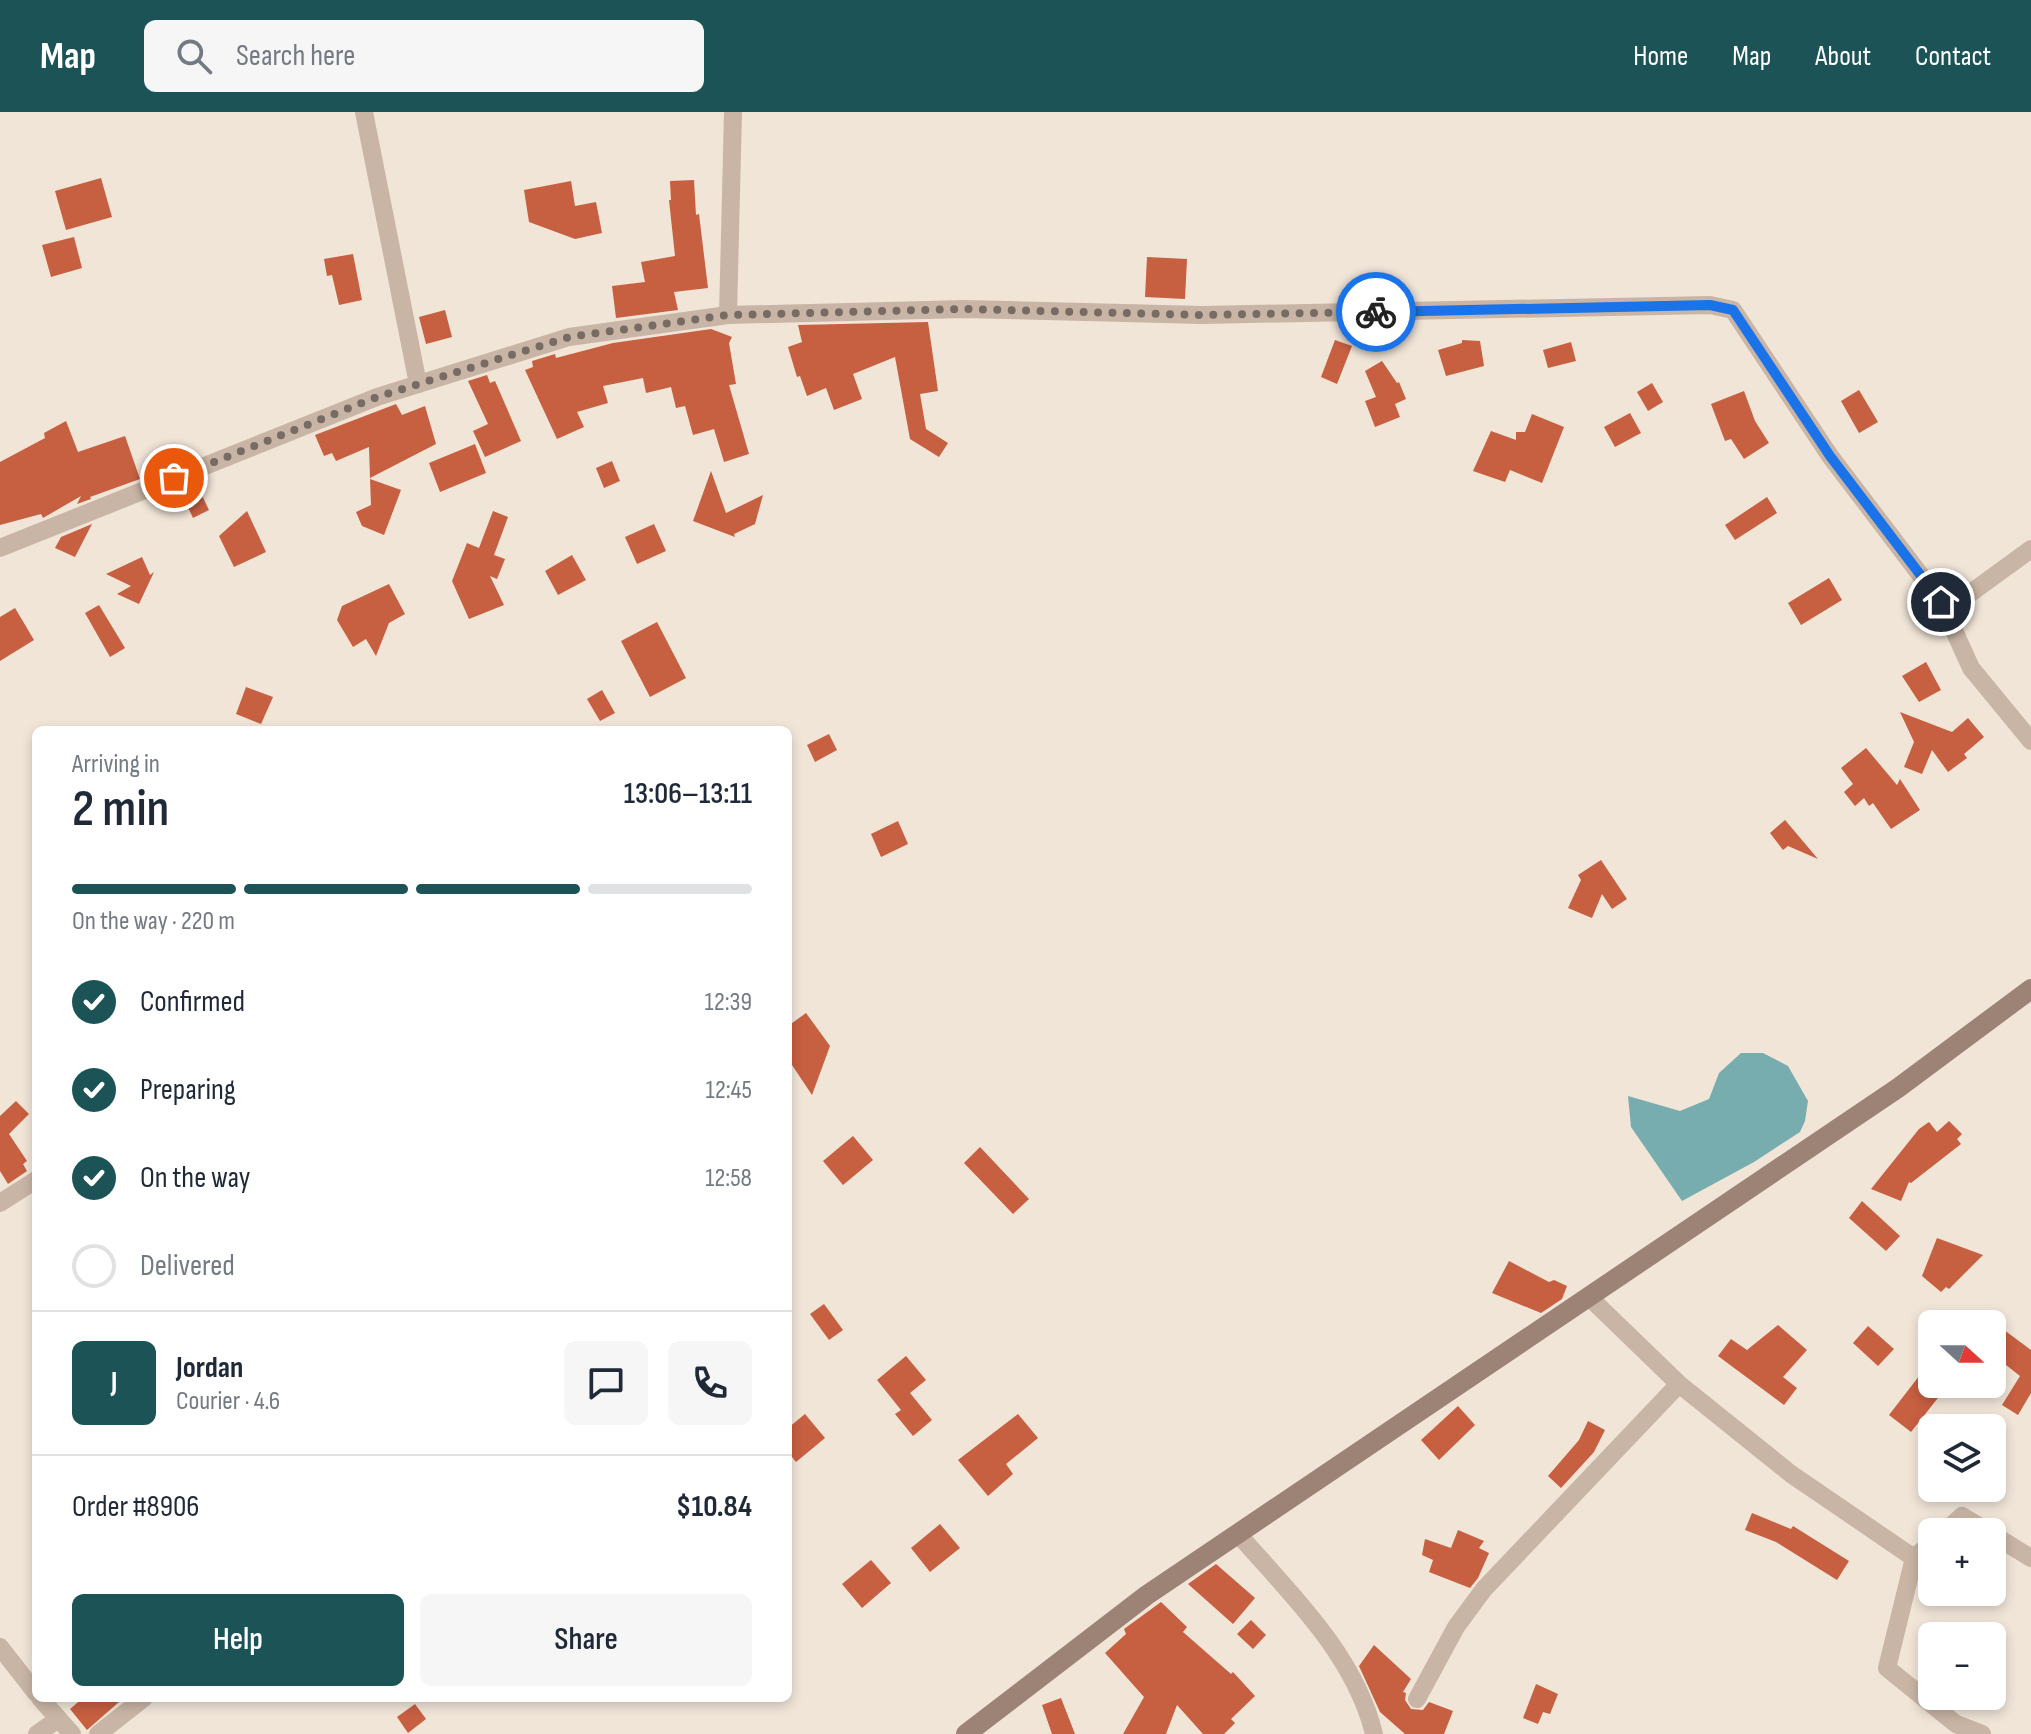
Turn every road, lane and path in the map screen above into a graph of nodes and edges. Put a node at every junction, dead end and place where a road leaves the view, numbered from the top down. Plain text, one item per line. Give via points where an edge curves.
1 (364, 112) edge
2 (733, 112) edge
3 (728, 315) junction
4 (418, 384) junction
5 (0, 548) edge
6 (2031, 549) edge
7 (1941, 602) junction
8 (2031, 741) edge
9 (2031, 989) edge
10 (32, 1183) edge
11 (0, 1203) edge
12 (1589, 1297) junction
13 (1679, 1384) junction
14 (1238, 1534) junction
15 (2006, 1543) edge
16 (1918, 1554) edge
17 (1914, 1558) junction
18 (2031, 1558) edge
19 (0, 1647) edge
20 (32, 1688) edge
21 (1417, 1699) dead end
22 (43, 1702) edge
23 (139, 1702) edge
24 (58, 1719) junction
25 (37, 1734) edge
26 (72, 1734) edge
27 (98, 1734) edge
28 (966, 1734) edge
29 (1374, 1734) edge
30 (1982, 1734) edge

1 - 4 street
2 - 3 street
3 - 4 street via 569,337
3 - 7 street via 964,309 1202,315 1710,305 1733,310 1830,456
4 - 5 street
6 - 7 street via 1961,600
7 - 8 street via 1971,668
9 - 12 street via 1898,1088
10 - 11 street
12 - 13 street
12 - 14 street
13 - 17 street via 1791,1474
13 - 21 street via 1484,1589 1456,1627
14 - 28 street via 1147,1595
14 - 29 street via 1320,1627 1368,1706
15 - 18 street
16 - 17 street
17 - 30 street via 1887,1668 1956,1724
19 - 20 street
22 - 24 street
23 - 27 street
24 - 25 street
24 - 26 street

